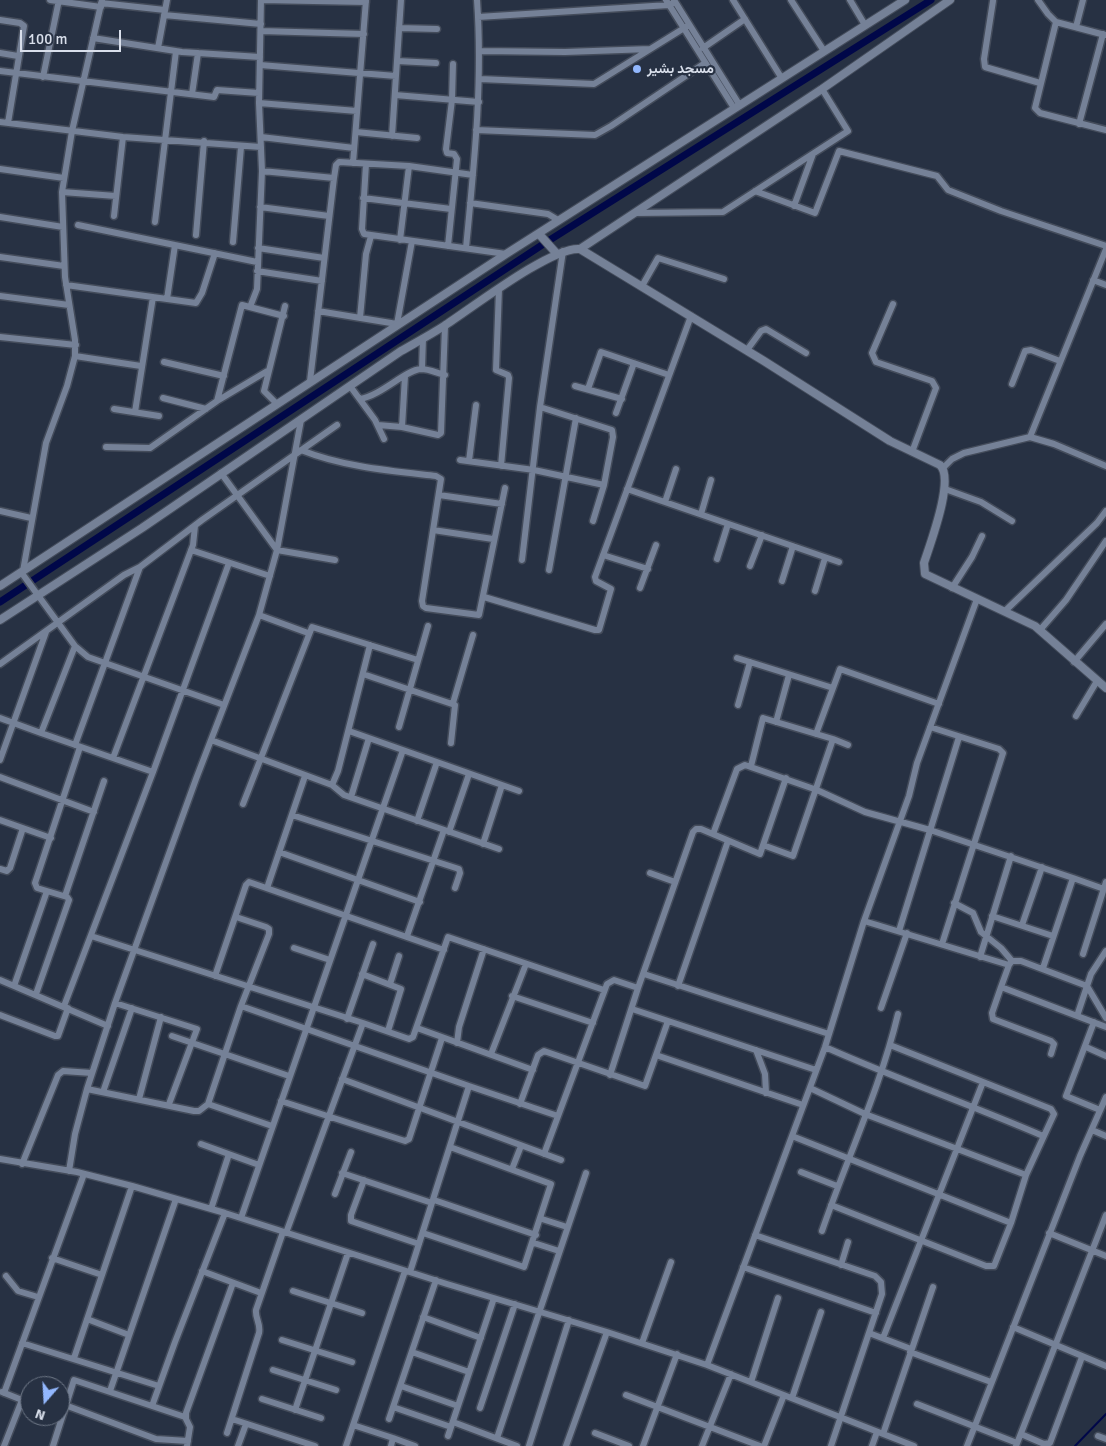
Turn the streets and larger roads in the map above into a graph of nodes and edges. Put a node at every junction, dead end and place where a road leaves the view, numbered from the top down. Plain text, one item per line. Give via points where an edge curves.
1 (50, 0) edge
2 (59, 0) edge
3 (167, 0) edge
4 (261, 0) edge
5 (401, 0) edge
6 (477, 0) edge
7 (733, 0) edge
8 (792, 0) edge
9 (850, 0) edge
10 (905, 0) edge
11 (950, 0) edge
12 (1038, 0) edge
13 (1083, 0) edge
14 (366, 1) edge
15 (993, 1) edge
16 (671, 2) edge
17 (101, 3) edge
18 (165, 12) junction
19 (478, 17) junction
20 (745, 19) junction
21 (0, 20) edge
22 (1056, 22) junction
23 (689, 25) junction
24 (865, 25) junction
25 (261, 27) junction
26 (1076, 27) junction
27 (399, 28) junction
28 (437, 29) dead end
29 (682, 29) junction
30 (364, 34) junction
31 (1104, 35) edge
32 (94, 38) junction
33 (158, 48) junction
34 (703, 48) junction
35 (651, 49) junction
36 (176, 51) junction
37 (480, 51) junction
38 (824, 51) junction
39 (0, 53) edge
40 (198, 53) junction
41 (18, 56) junction
42 (260, 57) junction
43 (397, 61) junction
44 (436, 63) dead end
45 (705, 63) junction
46 (453, 64) dead end
47 (260, 65) junction
48 (0, 71) edge
49 (15, 74) junction
50 (360, 74) junction
51 (396, 76) junction
52 (43, 77) junction
53 (781, 77) junction
54 (480, 79) junction
55 (83, 81) junction
56 (1040, 83) junction
57 (822, 89) junction
58 (171, 92) junction
59 (260, 93) junction
60 (192, 94) junction
61 (395, 96) junction
62 (452, 100) junction
63 (479, 102) junction
64 (259, 103) junction
65 (736, 106) junction
66 (358, 112) junction
67 (0, 122) edge
68 (8, 123) junction
69 (1079, 124) junction
70 (476, 130) junction
71 (1106, 130) edge
72 (72, 131) junction
73 (356, 132) junction
74 (392, 136) junction
75 (123, 137) junction
76 (261, 138) junction
77 (417, 138) dead end
78 (164, 140) junction
79 (204, 141) junction
80 (241, 147) junction
81 (261, 147) junction
82 (354, 148) junction
83 (813, 154) junction
84 (353, 164) junction
85 (366, 164) junction
86 (409, 166) junction
87 (0, 169) edge
88 (262, 170) junction
89 (455, 172) junction
90 (473, 175) junction
91 (64, 178) junction
92 (334, 178) junction
93 (755, 191) junction
94 (62, 192) junction
95 (116, 196) junction
96 (363, 198) junction
97 (470, 202) junction
98 (404, 204) junction
99 (794, 206) junction
100 (260, 207) junction
101 (452, 209) junction
102 (632, 213) junction
103 (114, 216) dead end
104 (329, 216) junction
105 (0, 217) edge
106 (558, 220) junction
107 (154, 222) dead end
108 (78, 226) dead end
109 (63, 227) junction
110 (196, 235) dead end
111 (371, 236) junction
112 (540, 236) junction
113 (400, 240) junction
114 (412, 241) junction
115 (233, 242) dead end
116 (175, 245) junction
117 (448, 246) junction
118 (258, 248) junction
119 (466, 248) junction
120 (1106, 248) edge
121 (580, 249) junction
122 (557, 252) junction
123 (215, 253) junction
124 (506, 254) junction
125 (0, 257) edge
126 (324, 258) junction
127 (257, 262) junction
128 (64, 266) junction
129 (257, 271) junction
130 (724, 279) dead end
131 (1093, 280) junction
132 (322, 281) junction
133 (1106, 285) edge
134 (66, 286) junction
135 (642, 286) junction
136 (499, 289) junction
137 (0, 296) edge
138 (153, 297) junction
139 (167, 299) junction
140 (69, 304) junction
141 (893, 304) dead end
142 (285, 306) dead end
143 (250, 307) junction
144 (318, 311) junction
145 (284, 316) junction
146 (691, 316) junction
147 (360, 318) junction
148 (397, 324) junction
149 (445, 326) junction
150 (0, 337) edge
151 (423, 338) junction
152 (76, 345) junction
153 (747, 350) junction
154 (806, 353) dead end
155 (75, 356) junction
156 (1060, 361) junction
157 (164, 362) dead end
158 (634, 363) junction
159 (141, 366) junction
160 (422, 369) junction
161 (269, 370) junction
162 (445, 375) junction
163 (669, 375) junction
164 (224, 376) junction
165 (405, 376) junction
166 (310, 381) junction
167 (1012, 384) dead end
168 (350, 386) junction
169 (575, 386) dead end
170 (588, 389) junction
171 (163, 398) dead end
172 (360, 399) junction
173 (622, 399) junction
174 (217, 401) junction
175 (276, 403) junction
176 (476, 405) dead end
177 (540, 407) junction
178 (114, 409) dead end
179 (206, 409) junction
180 (135, 412) junction
181 (616, 413) dead end
182 (159, 416) dead end
183 (576, 418) junction
184 (301, 420) junction
185 (337, 424) dead end
186 (378, 425) junction
187 (402, 427) junction
188 (1030, 437) junction
189 (384, 439) dead end
190 (106, 448) dead end
191 (298, 452) junction
192 (912, 452) junction
193 (460, 460) dead end
194 (468, 461) junction
195 (500, 466) junction
196 (1106, 466) edge
197 (943, 468) junction
198 (676, 469) dead end
199 (534, 470) junction
200 (222, 473) junction
201 (566, 476) junction
202 (711, 480) dead end
203 (604, 485) junction
204 (505, 488) dead end
205 (627, 489) junction
206 (944, 489) junction
207 (237, 495) junction
208 (439, 495) junction
209 (664, 502) junction
210 (502, 504) junction
211 (0, 511) edge
212 (1106, 511) edge
213 (701, 514) junction
214 (31, 518) junction
215 (593, 521) dead end
216 (1012, 521) dead end
217 (728, 524) junction
218 (195, 526) junction
219 (433, 530) junction
220 (762, 535) junction
221 (982, 536) dead end
222 (493, 539) junction
223 (1106, 540) edge
224 (656, 545) dead end
225 (793, 546) junction
226 (191, 550) junction
227 (277, 550) junction
228 (603, 555) junction
229 (825, 558) junction
230 (717, 559) dead end
231 (335, 560) dead end
232 (522, 560) dead end
233 (839, 562) dead end
234 (229, 563) junction
235 (750, 566) dead end
236 (140, 567) junction
237 (648, 569) junction
238 (549, 570) dead end
239 (22, 572) junction
240 (270, 576) junction
241 (782, 581) dead end
242 (0, 586) edge
243 (640, 588) dead end
244 (952, 588) junction
245 (815, 591) dead end
246 (38, 597) junction
247 (484, 597) junction
248 (977, 598) junction
249 (1005, 611) junction
250 (259, 615) junction
251 (0, 620) edge
252 (57, 624) junction
253 (1106, 624) edge
254 (428, 626) dead end
255 (1040, 630) junction
256 (46, 632) junction
257 (308, 633) junction
258 (472, 635) dead end
259 (370, 645) junction
260 (75, 646) junction
261 (737, 658) dead end
262 (418, 660) junction
263 (750, 662) junction
264 (1074, 662) junction
265 (0, 664) edge
266 (106, 664) junction
267 (363, 674) junction
268 (789, 675) junction
269 (143, 677) junction
270 (1097, 681) junction
271 (410, 688) junction
272 (833, 688) junction
273 (1106, 688) edge
274 (182, 691) junction
275 (453, 703) junction
276 (939, 704) junction
277 (224, 705) junction
278 (738, 705) dead end
279 (1076, 716) dead end
280 (0, 718) edge
281 (776, 722) junction
282 (13, 723) junction
283 (399, 727) dead end
284 (930, 727) junction
285 (349, 731) junction
286 (41, 733) junction
287 (816, 734) junction
288 (958, 737) junction
289 (369, 738) junction
290 (833, 739) junction
291 (211, 740) junction
292 (451, 743) dead end
293 (848, 745) dead end
294 (78, 746) junction
295 (403, 750) junction
296 (113, 758) junction
297 (0, 760) edge
298 (260, 760) junction
299 (437, 762) junction
300 (751, 766) junction
301 (153, 772) junction
302 (470, 774) junction
303 (304, 776) junction
304 (0, 778) edge
305 (786, 778) junction
306 (104, 781) dead end
307 (332, 785) junction
308 (502, 785) junction
309 (817, 790) junction
310 (519, 791) dead end
311 (351, 798) junction
312 (64, 800) junction
313 (243, 804) dead end
314 (384, 809) junction
315 (94, 812) junction
316 (292, 815) junction
317 (0, 820) edge
318 (899, 820) junction
319 (417, 821) junction
320 (23, 828) junction
321 (930, 830) junction
322 (447, 831) junction
323 (713, 834) junction
324 (50, 838) junction
325 (728, 841) junction
326 (372, 842) junction
327 (483, 844) junction
328 (972, 844) junction
329 (763, 845) junction
330 (499, 849) dead end
331 (279, 852) junction
332 (1011, 856) junction
333 (433, 862) junction
334 (1042, 867) junction
335 (0, 869) edge
336 (650, 873) dead end
337 (1073, 878) junction
338 (358, 880) junction
339 (675, 882) junction
340 (1105, 885) edge
341 (266, 888) junction
342 (455, 888) dead end
343 (47, 891) junction
344 (65, 896) junction
345 (420, 902) junction
346 (954, 903) junction
347 (346, 916) junction
348 (992, 916) junction
349 (236, 917) junction
350 (864, 921) junction
351 (1022, 925) junction
352 (899, 931) junction
353 (907, 934) junction
354 (91, 936) junction
355 (407, 936) junction
356 (1053, 936) junction
357 (986, 937) junction
358 (373, 944) dead end
359 (942, 944) junction
360 (294, 948) dead end
361 (135, 949) junction
362 (484, 949) junction
363 (444, 950) junction
364 (1106, 951) edge
365 (1083, 954) dead end
366 (399, 956) dead end
367 (980, 957) junction
368 (330, 960) junction
369 (1010, 963) junction
370 (526, 964) junction
371 (1043, 968) junction
372 (362, 974) junction
373 (644, 974) junction
374 (215, 976) junction
375 (0, 980) edge
376 (390, 984) junction
377 (14, 986) junction
378 (678, 986) junction
379 (1087, 986) junction
380 (249, 987) junction
381 (1001, 987) junction
382 (638, 988) junction
383 (604, 990) junction
384 (36, 994) junction
385 (512, 996) junction
386 (115, 1003) junction
387 (241, 1006) junction
388 (66, 1007) junction
389 (132, 1008) junction
390 (313, 1008) junction
391 (881, 1008) dead end
392 (632, 1010) junction
393 (898, 1014) dead end
394 (0, 1015) edge
395 (1077, 1016) junction
396 (161, 1017) junction
397 (1106, 1018) edge
398 (347, 1019) junction
399 (668, 1022) junction
400 (1094, 1022) junction
401 (363, 1023) junction
402 (593, 1023) junction
403 (108, 1026) junction
404 (1106, 1027) edge
405 (306, 1028) junction
406 (417, 1028) junction
407 (388, 1031) junction
408 (828, 1034) junction
409 (172, 1036) dead end
410 (442, 1038) junction
411 (192, 1042) junction
412 (457, 1043) junction
413 (355, 1044) junction
414 (890, 1045) junction
415 (825, 1047) junction
416 (1086, 1047) junction
417 (756, 1050) junction
418 (225, 1053) junction
419 (491, 1054) junction
420 (1051, 1054) dead end
421 (656, 1055) junction
422 (1106, 1056) edge
423 (577, 1063) junction
424 (534, 1070) junction
425 (816, 1070) junction
426 (431, 1072) junction
427 (882, 1072) junction
428 (92, 1073) junction
429 (610, 1075) junction
430 (289, 1076) junction
431 (342, 1079) junction
432 (983, 1082) junction
433 (469, 1086) junction
434 (810, 1088) junction
435 (87, 1089) junction
436 (103, 1092) junction
437 (766, 1093) junction
438 (1106, 1097) edge
439 (139, 1099) junction
440 (281, 1100) junction
441 (169, 1104) junction
442 (208, 1104) junction
443 (520, 1104) junction
444 (803, 1105) junction
445 (973, 1106) junction
446 (419, 1108) junction
447 (1100, 1110) junction
448 (866, 1114) junction
449 (558, 1116) junction
450 (328, 1117) junction
451 (457, 1122) junction
452 (272, 1126) junction
453 (1092, 1130) junction
454 (792, 1136) junction
455 (1043, 1136) junction
456 (1106, 1136) edge
457 (201, 1144) dead end
458 (450, 1146) junction
459 (521, 1146) junction
460 (956, 1148) junction
461 (351, 1152) dead end
462 (229, 1154) junction
463 (544, 1154) junction
464 (848, 1158) junction
465 (0, 1160) edge
466 (561, 1160) dead end
467 (22, 1164) junction
468 (259, 1165) junction
469 (512, 1169) junction
470 (69, 1171) junction
471 (586, 1172) dead end
472 (801, 1172) dead end
473 (342, 1173) junction
474 (84, 1174) junction
475 (1026, 1175) junction
476 (364, 1180) junction
477 (132, 1186) junction
478 (838, 1186) junction
479 (336, 1194) dead end
480 (938, 1194) junction
481 (176, 1199) junction
482 (433, 1202) junction
483 (831, 1205) junction
484 (211, 1209) junction
485 (225, 1213) junction
486 (1106, 1216) edge
487 (241, 1218) junction
488 (542, 1219) junction
489 (1011, 1223) junction
490 (568, 1227) junction
491 (822, 1231) dead end
492 (285, 1232) junction
493 (423, 1233) junction
494 (1049, 1233) junction
495 (536, 1235) junction
496 (755, 1235) junction
497 (921, 1240) junction
498 (848, 1242) dead end
499 (534, 1243) junction
500 (419, 1244) junction
501 (1091, 1250) junction
502 (559, 1251) junction
503 (348, 1253) junction
504 (1106, 1256) edge
505 (52, 1258) junction
506 (671, 1262) dead end
507 (841, 1264) junction
508 (743, 1267) junction
509 (202, 1271) junction
510 (408, 1271) junction
511 (102, 1275) junction
512 (6, 1276) dead end
513 (436, 1280) junction
514 (234, 1284) junction
515 (933, 1287) dead end
516 (293, 1292) dead end
517 (261, 1293) junction
518 (38, 1297) junction
519 (494, 1298) junction
520 (778, 1298) dead end
521 (331, 1303) junction
522 (515, 1304) junction
523 (538, 1311) junction
524 (821, 1312) dead end
525 (362, 1313) dead end
526 (876, 1313) junction
527 (423, 1317) junction
528 (87, 1319) junction
529 (570, 1320) junction
530 (1013, 1327) junction
531 (607, 1332) junction
532 (869, 1333) junction
533 (129, 1334) junction
534 (481, 1338) junction
535 (883, 1338) junction
536 (282, 1340) dead end
537 (22, 1343) junction
538 (642, 1343) junction
539 (1055, 1345) junction
540 (315, 1350) junction
541 (910, 1351) junction
542 (412, 1352) junction
543 (677, 1354) junction
544 (1082, 1357) junction
545 (74, 1358) junction
546 (352, 1362) dead end
547 (707, 1365) junction
548 (1106, 1366) edge
549 (273, 1370) dead end
550 (117, 1372) junction
551 (469, 1372) junction
552 (731, 1374) junction
553 (305, 1380) junction
554 (751, 1382) junction
555 (991, 1382) junction
556 (159, 1386) junction
557 (400, 1386) junction
558 (336, 1390) dead end
559 (70, 1391) edge
560 (2, 1392) edge
561 (110, 1392) junction
562 (626, 1395) dead end
563 (784, 1395) junction
564 (792, 1398) junction
565 (262, 1399) dead end
566 (917, 1404) dead end
567 (152, 1406) junction
568 (458, 1406) junction
569 (70, 1407) edge
570 (393, 1407) junction
571 (480, 1408) dead end
572 (657, 1408) junction
573 (295, 1410) junction
574 (185, 1417) junction
575 (320, 1418) dead end
576 (841, 1418) junction
577 (232, 1419) junction
578 (390, 1419) dead end
579 (246, 1424) junction
580 (452, 1424) junction
581 (353, 1425) junction
582 (59, 1426) edge
583 (975, 1426) junction
584 (709, 1427) junction
585 (227, 1433) dead end
586 (595, 1433) dead end
587 (880, 1433) junction
588 (1021, 1434) junction
589 (448, 1436) dead end
590 (1098, 1436) dead end
591 (393, 1438) junction
592 (497, 1438) junction
593 (1106, 1439) edge
594 (188, 1444) edge
595 (302, 1444) edge
596 (1017, 1444) edge
597 (911, 1445) edge
598 (4, 1446) edge
599 (53, 1446) edge
600 (238, 1446) edge
601 (315, 1446) edge
602 (346, 1446) edge
603 (390, 1446) edge
604 (415, 1446) edge
605 (517, 1446) edge
606 (529, 1446) edge
607 (566, 1446) edge
608 (629, 1446) edge
609 (643, 1446) edge
610 (702, 1446) edge
611 (760, 1446) edge
612 (764, 1446) edge
613 (831, 1446) edge
614 (872, 1446) edge
615 (967, 1446) edge

1 - 2 street
2 - 17 street
2 - 52 street
3 - 18 street
4 - 14 street
4 - 25 street
5 - 27 street
6 - 19 street
7 - 20 street
8 - 38 street
9 - 24 street
10 - 24 street
11 - 57 street
12 - 22 street
13 - 26 street
14 - 30 street
15 - 56 street via 985,68
16 - 19 street
16 - 23 street
16 - 29 street
17 - 18 street
17 - 32 street
18 - 25 street
18 - 33 street
19 - 37 street
20 - 34 street
20 - 53 street
21 - 41 street via 24,26
22 - 26 street
22 - 56 street
23 - 29 street
23 - 34 street
24 - 38 street
25 - 30 street
25 - 42 street
26 - 31 street
27 - 28 street
27 - 43 street
29 - 35 street
29 - 45 street
30 - 50 street
31 - 69 street
32 - 33 street
32 - 55 street
33 - 36 street
34 - 65 street
35 - 37 street
35 - 54 street via 591,85
36 - 40 street
36 - 58 street
37 - 54 street
38 - 53 street
39 - 41 street
40 - 42 street
40 - 60 street
41 - 49 street
42 - 47 street
43 - 44 street
43 - 51 street
45 - 65 street
45 - 70 street via 595,135
46 - 62 street
47 - 50 street
47 - 59 street
48 - 49 street
49 - 52 street
49 - 68 street
50 - 51 street
50 - 66 street
51 - 61 street
52 - 55 street
53 - 65 street
54 - 63 street
55 - 58 street
55 - 72 street
56 - 69 street via 1034,104 1037,111
57 - 83 street via 848,131
57 - 102 street
58 - 60 street
58 - 78 street
59 - 60 street via 217,90 214,97
59 - 64 street
61 - 62 street
61 - 74 street
62 - 63 street
62 - 89 street via 446,149 447,153 456,156
63 - 70 street
64 - 66 street
64 - 76 street
65 - 106 street
66 - 73 street
67 - 68 street
68 - 72 street
69 - 71 street
70 - 90 street
72 - 75 street
72 - 91 street
73 - 74 street
73 - 82 street
74 - 77 street
75 - 78 street
75 - 95 street
76 - 81 street
76 - 82 street
78 - 79 street
78 - 107 street
79 - 80 street
79 - 110 street
80 - 81 street
80 - 115 street
81 - 88 street
82 - 84 street
83 - 93 street
83 - 99 street
84 - 85 street
84 - 92 street via 337,163
85 - 86 street
85 - 96 street
86 - 89 street
86 - 98 street
87 - 91 street
88 - 92 street
88 - 100 street
89 - 90 street
89 - 101 street
90 - 97 street
91 - 94 street
92 - 104 street
93 - 99 street
93 - 102 street via 722,212
94 - 95 street
94 - 109 street
95 - 103 street
96 - 98 street
96 - 111 street via 362,229 364,234
97 - 106 street via 548,214
97 - 119 street
98 - 101 street
98 - 113 street
99 - 120 street via 815,213 839,151 937,176 948,190
100 - 104 street
100 - 118 street
101 - 117 street
102 - 121 street
104 - 126 street
105 - 109 street
106 - 112 street
108 - 116 street
109 - 128 street
111 - 113 street
111 - 147 street via 366,254
112 - 122 street
112 - 124 street
113 - 114 street
114 - 117 street
114 - 148 street
116 - 123 street
116 - 139 street
117 - 119 street
118 - 126 street
118 - 127 street
119 - 124 street
120 - 131 street
121 - 122 street
121 - 135 street
122 - 136 street
122 - 177 street
123 - 127 street
123 - 139 street via 196,303
124 - 148 street
125 - 128 street
126 - 132 street
127 - 129 street
128 - 134 street
129 - 132 street
129 - 143 street via 257,289
130 - 135 street via 658,258
131 - 133 street
131 - 156 street
132 - 144 street
134 - 138 street
134 - 140 street
135 - 146 street
136 - 149 street
136 - 195 street via 496,370 510,378
137 - 140 street
138 - 139 street
138 - 159 street
140 - 152 street
141 - 192 street via 872,358 932,381 936,388
142 - 145 street
143 - 145 street
143 - 164 street via 242,305
144 - 147 street
144 - 166 street
145 - 161 street
146 - 153 street
146 - 163 street
147 - 148 street
148 - 166 street
149 - 151 street
149 - 162 street
150 - 152 street
151 - 160 street
151 - 168 street
152 - 155 street
153 - 154 street via 766,329
153 - 192 street
155 - 159 street
155 - 214 street via 46,443
156 - 167 street via 1026,351
156 - 188 street
157 - 164 street
158 - 163 street
158 - 170 street via 601,352
158 - 173 street
159 - 180 street
160 - 162 street
160 - 165 street
161 - 174 street
161 - 175 street via 264,390
162 - 187 street via 441,433
163 - 205 street
164 - 174 street
165 - 172 street via 377,394
165 - 187 street
166 - 175 street
168 - 172 street
168 - 184 street
169 - 170 street
170 - 173 street
171 - 179 street
172 - 186 street
173 - 181 street
174 - 179 street
175 - 239 street
176 - 194 street
177 - 183 street
177 - 199 street
178 - 180 street
179 - 190 street via 150,448
180 - 182 street
183 - 201 street
183 - 203 street via 609,428 613,433
184 - 191 street
184 - 200 street
185 - 191 street
186 - 187 street
186 - 189 street
188 - 196 street
188 - 197 street via 964,453
191 - 207 street
191 - 208 street via 383,470 436,476 442,481
191 - 227 street
192 - 197 street
193 - 194 street
194 - 195 street
195 - 199 street
197 - 206 street via 946,477
198 - 209 street
199 - 201 street
199 - 232 street
200 - 207 street
200 - 246 street
201 - 203 street
201 - 238 street
202 - 213 street
203 - 215 street
204 - 210 street
205 - 209 street
205 - 228 street
206 - 216 street via 981,502
206 - 244 street via 924,570 928,577
207 - 218 street
207 - 227 street
208 - 210 street
208 - 219 street
209 - 213 street
210 - 222 street
211 - 214 street
212 - 249 street via 1098,523
213 - 217 street
214 - 239 street
217 - 220 street
217 - 230 street
218 - 226 street
218 - 236 street
219 - 222 street
219 - 247 street via 423,606 477,615
220 - 225 street
220 - 235 street
221 - 244 street
222 - 247 street
223 - 255 street via 1066,600
224 - 237 street
225 - 229 street
225 - 241 street
226 - 234 street
226 - 269 street
227 - 231 street
227 - 240 street
228 - 237 street
228 - 247 street via 595,579 610,587 611,593 598,630
229 - 233 street
229 - 245 street
234 - 240 street
234 - 274 street
236 - 252 street
236 - 266 street
237 - 243 street
239 - 242 street
239 - 246 street
240 - 250 street
244 - 248 street
246 - 251 street
246 - 252 street
248 - 249 street
248 - 276 street
249 - 255 street
250 - 257 street
250 - 277 street
252 - 256 street
252 - 260 street
253 - 264 street
254 - 262 street
255 - 264 street
256 - 265 street
256 - 282 street
257 - 259 street via 314,627
257 - 298 street
258 - 275 street
259 - 262 street
259 - 267 street
260 - 266 street via 88,657
260 - 286 street
261 - 263 street
262 - 271 street
263 - 268 street
263 - 278 street
264 - 270 street
266 - 269 street
266 - 294 street
267 - 271 street
267 - 285 street
268 - 272 street
268 - 281 street
269 - 274 street
269 - 296 street
270 - 273 street
270 - 279 street
271 - 275 street
271 - 283 street
272 - 276 street via 840,669
272 - 287 street
274 - 277 street
274 - 301 street
275 - 292 street via 456,710
276 - 284 street
277 - 291 street
280 - 282 street
281 - 287 street
281 - 300 street via 763,718
282 - 286 street
282 - 297 street
284 - 288 street
284 - 318 street
285 - 289 street
285 - 307 street
286 - 294 street
287 - 290 street
288 - 321 street
288 - 328 street via 999,749 1002,753
289 - 295 street
289 - 311 street
290 - 293 street
290 - 309 street
291 - 298 street
291 - 361 street
294 - 296 street
294 - 312 street
295 - 299 street
295 - 314 street
296 - 301 street
298 - 303 street
298 - 313 street
299 - 302 street
299 - 319 street
300 - 305 street
300 - 323 street via 737,769
301 - 354 street
302 - 308 street
302 - 322 street
303 - 307 street
303 - 316 street
304 - 312 street
305 - 309 street
305 - 329 street
306 - 315 street
307 - 311 street
308 - 310 street
308 - 327 street
309 - 318 street via 865,812
309 - 329 street via 793,856
311 - 314 street
312 - 315 street
312 - 324 street
314 - 319 street
314 - 326 street
315 - 344 street
316 - 326 street
316 - 331 street
317 - 320 street
318 - 321 street
318 - 350 street
319 - 322 street
320 - 324 street
320 - 335 street via 10,868 7,871
321 - 328 street
321 - 352 street
322 - 327 street
322 - 333 street
323 - 325 street
323 - 339 street via 694,830
324 - 343 street via 35,882 37,888
325 - 329 street via 760,854
325 - 378 street
326 - 333 street
326 - 338 street
327 - 330 street
328 - 332 street
328 - 346 street
331 - 338 street
331 - 341 street
332 - 334 street
332 - 348 street
333 - 342 street via 459,869
333 - 345 street
334 - 337 street
334 - 351 street
336 - 339 street
337 - 340 street
337 - 356 street
338 - 345 street
338 - 347 street
339 - 373 street
340 - 365 street
341 - 347 street
341 - 349 street via 248,883
343 - 344 street
343 - 377 street
344 - 384 street via 69,900
345 - 355 street
346 - 357 street via 973,912 979,929
346 - 359 street
347 - 355 street
347 - 368 street
348 - 351 street
348 - 357 street
349 - 374 street
349 - 380 street via 270,931
350 - 352 street
350 - 408 street
351 - 356 street
352 - 353 street
353 - 359 street
353 - 391 street
354 - 361 street
354 - 388 street
355 - 363 street
356 - 371 street
357 - 367 street
357 - 369 street via 1002,948
358 - 372 street
359 - 367 street
360 - 368 street
361 - 374 street
361 - 386 street
362 - 363 street via 448,937
362 - 370 street
362 - 412 street
363 - 406 street
364 - 379 street
366 - 376 street
367 - 369 street
368 - 390 street
369 - 371 street via 1017,960
369 - 381 street
370 - 383 street
370 - 385 street
371 - 379 street
372 - 376 street
372 - 398 street
373 - 378 street
373 - 382 street
374 - 380 street
375 - 377 street
376 - 407 street via 401,991
377 - 384 street
378 - 408 street
379 - 395 street
379 - 397 street
380 - 387 street
380 - 390 street
381 - 395 street
381 - 420 street via 993,1019 1051,1041 1054,1044
382 - 383 street via 614,980
382 - 392 street
383 - 402 street
384 - 388 street
385 - 402 street
385 - 419 street
386 - 389 street
386 - 403 street
387 - 405 street
387 - 418 street
388 - 394 street via 58,1036
388 - 403 street
389 - 396 street
389 - 436 street
390 - 398 street
390 - 405 street
392 - 399 street
392 - 429 street
393 - 414 street
395 - 400 street
396 - 411 street via 197,1029
396 - 439 street
398 - 401 street
399 - 417 street
399 - 421 street
400 - 404 street
400 - 416 street
401 - 407 street
401 - 413 street
402 - 423 street
403 - 428 street
405 - 413 street
405 - 430 street
406 - 407 street via 411,1038
406 - 410 street
408 - 415 street
409 - 411 street
410 - 412 street
410 - 426 street
411 - 418 street
411 - 441 street
412 - 419 street
413 - 426 street
413 - 431 street
414 - 427 street
414 - 432 street
415 - 425 street
415 - 427 street
416 - 422 street
416 - 447 street via 1066,1096
417 - 425 street
417 - 437 street via 765,1074
418 - 430 street
418 - 442 street
419 - 424 street
421 - 429 street via 644,1086
421 - 437 street
423 - 424 street via 544,1051 538,1055
423 - 429 street
423 - 449 street
424 - 443 street
425 - 434 street
426 - 433 street
426 - 446 street
427 - 445 street
427 - 448 street
428 - 435 street
428 - 467 street via 63,1071 58,1075
430 - 440 street
431 - 446 street
431 - 450 street
432 - 445 street
432 - 455 street via 1053,1110
433 - 443 street
433 - 451 street
434 - 444 street
434 - 448 street
435 - 436 street
435 - 470 street
436 - 439 street
437 - 444 street
438 - 447 street
439 - 441 street
440 - 450 street
440 - 452 street
441 - 442 street via 194,1111
442 - 452 street
443 - 449 street
444 - 454 street
445 - 455 street
445 - 460 street
446 - 450 street via 409,1139 405,1141
446 - 451 street
447 - 453 street
448 - 460 street
448 - 464 street
449 - 463 street
450 - 492 street
451 - 458 street
451 - 459 street
452 - 468 street
453 - 456 street
453 - 494 street
454 - 464 street
454 - 496 street
455 - 475 street
457 - 462 street
458 - 469 street
458 - 482 street
459 - 463 street
459 - 469 street
460 - 475 street
460 - 480 street
461 - 473 street
462 - 468 street
462 - 484 street
463 - 466 street
464 - 478 street
464 - 480 street
465 - 467 street
467 - 470 street
468 - 487 street
469 - 488 street via 551,1184
470 - 474 street
471 - 490 street
472 - 478 street
473 - 476 street
473 - 479 street
474 - 477 street
474 - 505 street
475 - 489 street
476 - 482 street
476 - 500 street via 351,1221
477 - 481 street
477 - 511 street
478 - 483 street
480 - 489 street
480 - 497 street
481 - 484 street
481 - 533 street
482 - 493 street
482 - 495 street
483 - 491 street
483 - 497 street
484 - 485 street
485 - 487 street
485 - 509 street
486 - 501 street
487 - 492 street
488 - 490 street
488 - 495 street
489 - 497 street via 997,1262 990,1267
490 - 502 street
492 - 503 street
492 - 517 street
493 - 499 street via 522,1267 527,1264
493 - 500 street
494 - 501 street
494 - 530 street
495 - 499 street
496 - 507 street
496 - 508 street
497 - 535 street
498 - 507 street
499 - 502 street
500 - 510 street
501 - 504 street
501 - 539 street
502 - 523 street
503 - 510 street
503 - 521 street
505 - 511 street
505 - 518 street
506 - 538 street
507 - 526 street via 879,1278 882,1290
508 - 526 street
508 - 547 street
509 - 514 street
509 - 556 street
510 - 513 street
510 - 581 street
511 - 528 street
512 - 518 street via 18,1291
513 - 519 street
513 - 527 street
514 - 517 street
514 - 574 street
515 - 541 street
516 - 521 street
517 - 577 street via 255,1315 260,1328
518 - 537 street
519 - 522 street
519 - 534 street
520 - 554 street
521 - 525 street
521 - 540 street
522 - 523 street
522 - 571 street
523 - 529 street
523 - 592 street
524 - 564 street
526 - 532 street
527 - 534 street
527 - 542 street
528 - 533 street
528 - 545 street
529 - 531 street
529 - 606 street
530 - 539 street
530 - 555 street
531 - 538 street
531 - 607 street
532 - 535 street
532 - 576 street
533 - 550 street
534 - 551 street
535 - 541 street
536 - 540 street
537 - 545 street
537 - 560 street
538 - 543 street
539 - 544 street
539 - 588 street
540 - 546 street
540 - 553 street
541 - 555 street
541 - 587 street
542 - 551 street
542 - 557 street
543 - 547 street
543 - 572 street
544 - 548 street
544 - 588 street via 1050,1443 1044,1444
545 - 550 street
547 - 552 street
549 - 553 street
550 - 556 street
550 - 561 street
551 - 568 street
552 - 554 street
552 - 584 street
553 - 558 street
553 - 573 street
554 - 563 street
555 - 583 street
556 - 567 street
557 - 568 street
557 - 570 street
559 - 561 street via 74,1380
560 - 598 street via 22,1400
561 - 567 street
562 - 572 street
563 - 564 street
563 - 612 street
564 - 576 street
565 - 573 street
566 - 583 street
567 - 574 street
568 - 580 street
569 - 594 street via 156,1439
570 - 578 street
570 - 580 street
572 - 584 street
572 - 609 street
573 - 575 street
574 - 594 street via 190,1427
576 - 587 street
576 - 613 street
577 - 579 street
577 - 585 street
579 - 595 street
579 - 600 street
580 - 589 street
580 - 592 street
581 - 591 street
581 - 602 street
582 - 599 street
583 - 596 street
583 - 615 street
584 - 610 street
584 - 611 street
586 - 608 street
587 - 597 street
587 - 614 street
588 - 596 street
590 - 593 street
591 - 603 street
591 - 604 street
592 - 605 street
595 - 601 street

